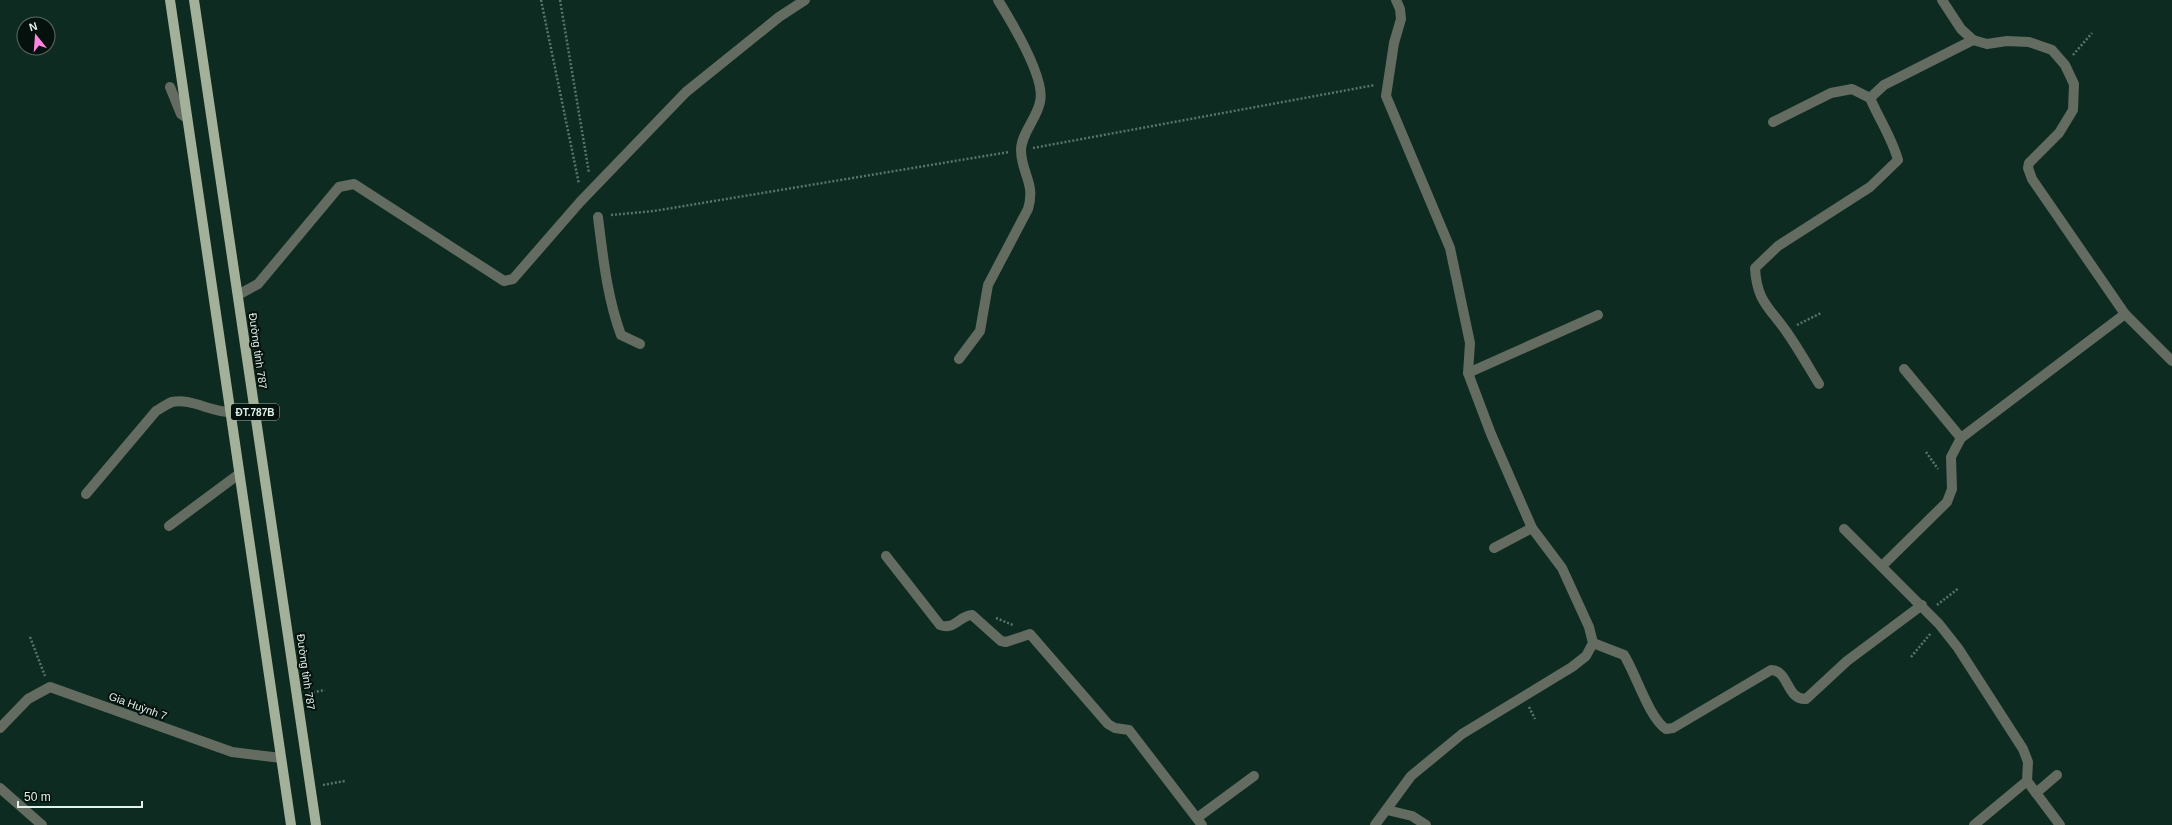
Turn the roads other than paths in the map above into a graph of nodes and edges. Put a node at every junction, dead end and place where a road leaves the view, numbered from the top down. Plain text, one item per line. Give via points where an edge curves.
1 (170, 0) edge
2 (194, 0) edge
3 (805, 0) edge
4 (1396, 0) edge
5 (1942, 0) edge
6 (999, 1) edge
7 (1973, 40) junction
8 (170, 87) dead end
9 (1870, 98) junction
10 (187, 118) junction
11 (1773, 122) dead end
12 (598, 217) road end
13 (238, 295) junction
14 (2125, 314) junction
15 (1598, 315) dead end
16 (640, 344) dead end
17 (959, 359) dead end
18 (2172, 361) edge
19 (1904, 369) dead end
20 (1468, 373) junction
21 (1819, 384) dead end
22 (230, 412) junction
23 (1961, 438) junction
24 (239, 474) junction
25 (86, 494) dead end
26 (169, 526) dead end
27 (1532, 528) junction
28 (1844, 529) dead end
29 (1494, 548) dead end
30 (886, 556) dead end
31 (1882, 566) junction
32 (1925, 608) junction
33 (1593, 643) junction
34 (0, 728) edge
35 (281, 758) junction
36 (2057, 775) dead end
37 (1254, 776) dead end
38 (2027, 781) junction
39 (0, 788) edge
40 (2036, 793) junction
41 (1387, 810) junction
42 (1199, 822) edge
43 (42, 825) edge
44 (291, 825) edge
45 (316, 825) edge
46 (1375, 825) edge
47 (1426, 825) edge
48 (1974, 825) edge
49 (2060, 825) edge

1 - 10 main road, ĐT.787B
2 - 13 main road, Đường tỉnh 787 / ĐT.787B
3 - 13 street via 779,16 686,92 581,201 513,279 504,280 354,184 346,184 339,187 258,284
4 - 20 street via 1401,19 1394,43 1386,96 1450,248 1470,343
5 - 7 street via 1961,29
6 - 17 street via 1037,73 1041,89 1041,102 1022,155 1032,197 988,285 980,331
7 - 9 street via 1884,85
7 - 14 street via 1987,44 2007,41 2029,42 2052,50 2065,65 2074,84 2073,110 2059,133 2032,160 2028,168 2032,179
8 - 10 street via 181,114
9 - 11 street via 1852,89 1831,93
9 - 21 street via 1877,116 1893,142 1898,160 1870,187 1778,246 1755,268 1760,298 1786,331
10 - 22 main road, ĐT.787B
12 - 16 street via 615,319 621,335
13 - 45 main road, Đường tỉnh 787 / ĐT.787B
14 - 18 street
14 - 23 street
15 - 20 street
19 - 23 street
20 - 27 street via 1491,434
22 - 24 main road, ĐT.787B
22 - 25 street via 218,412 185,401 172,402 156,411
23 - 31 street via 1952,457 1952,489 1947,502
24 - 26 street
24 - 35 main road, ĐT.787B
27 - 29 street
27 - 33 street via 1562,568 1589,627
28 - 31 street
30 - 42 street via 945,628 972,615 1001,641 1006,642 1030,634 1108,724 1129,730
31 - 32 street
32 - 33 street via 1847,661 1806,699 1800,699 1792,694 1780,673 1771,670 1673,728 1666,729 1661,726 1653,712 1624,655
32 - 38 street via 1958,648 2023,749 2028,762
33 - 41 street via 1586,656 1572,667 1462,734 1411,776
34 - 35 street, Gia Huỳnh 7 via 28,699 50,687 232,752
35 - 44 main road, ĐT.787B
36 - 40 street
37 - 42 street
38 - 40 street
38 - 48 street
39 - 43 street
40 - 49 street
41 - 46 street
41 - 47 street via 1412,816

